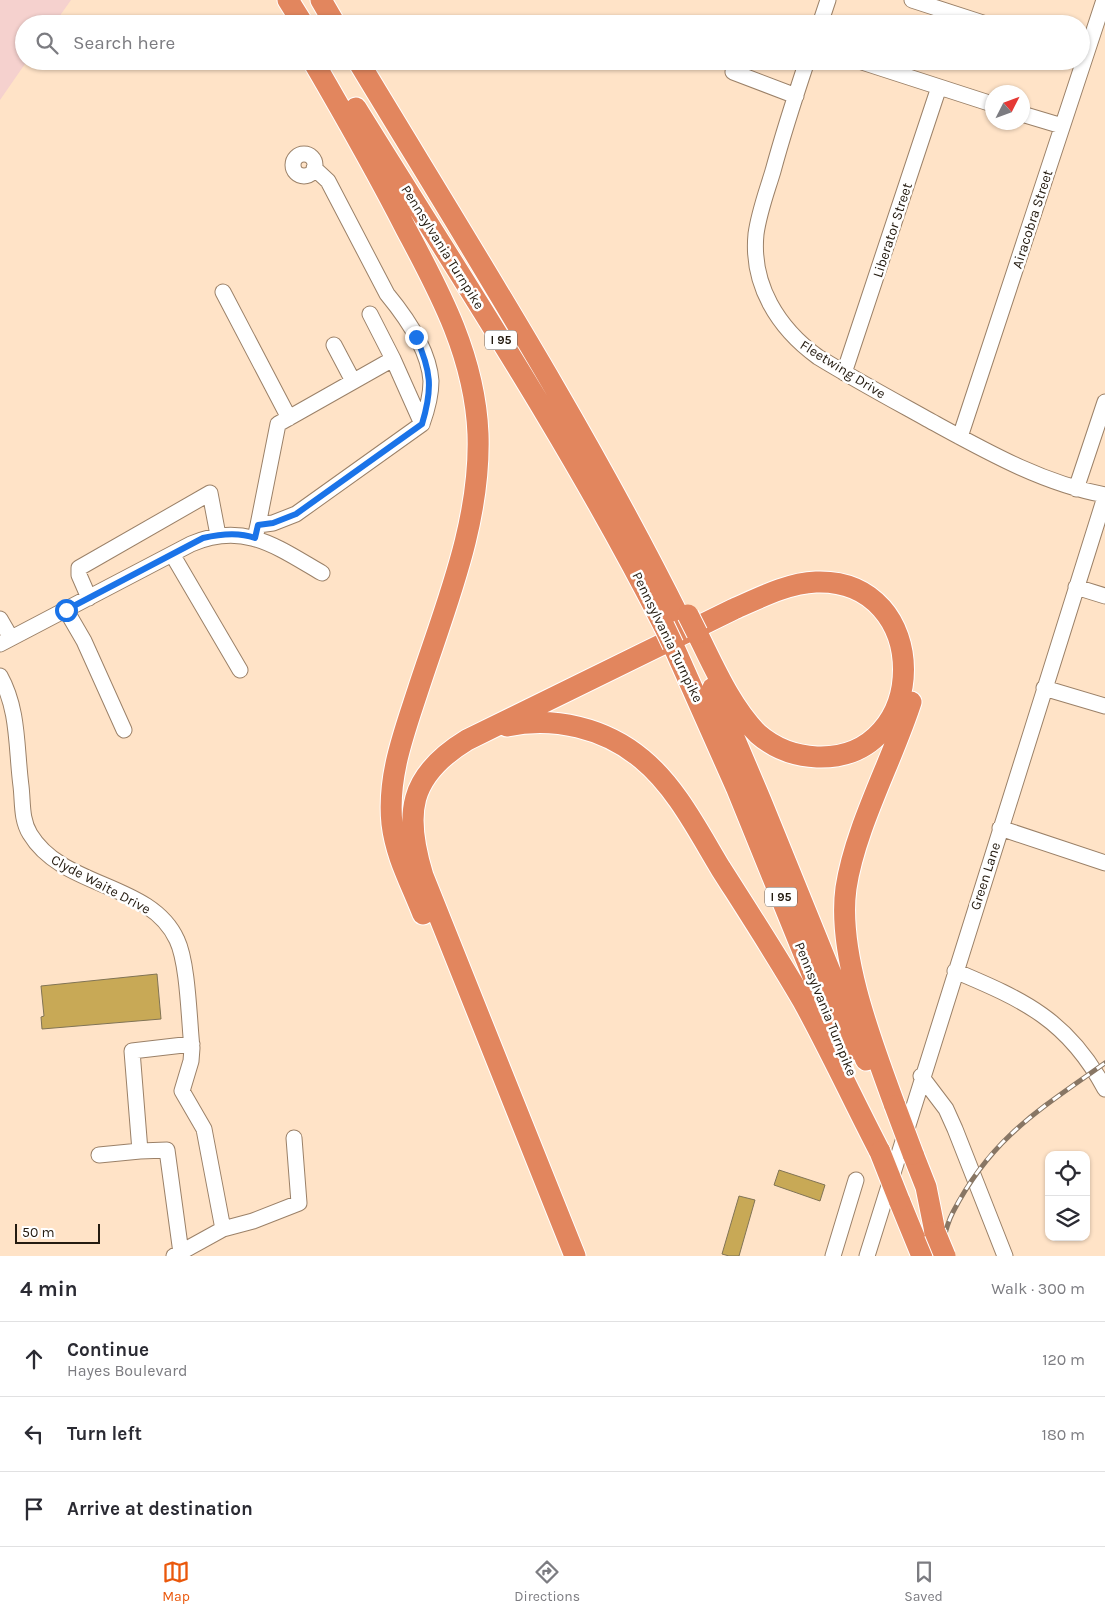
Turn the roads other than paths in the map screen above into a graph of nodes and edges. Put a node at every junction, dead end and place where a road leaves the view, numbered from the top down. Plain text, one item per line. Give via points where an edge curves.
1 (276, 0) edge
2 (288, 0) edge
3 (320, 0) edge
4 (828, 0) edge
5 (912, 0) edge
6 (1104, 0) edge
7 (285, 15) edge
8 (297, 15) edge
9 (329, 15) edge
10 (823, 15) edge
11 (958, 15) edge
12 (1090, 37) edge
13 (318, 70) edge
14 (332, 70) edge
15 (363, 70) edge
16 (804, 70) edge
17 (887, 70) edge
18 (1079, 70) edge
19 (733, 72) dead end
20 (939, 87) junction
21 (796, 96) junction
22 (985, 102) edge
23 (1030, 116) edge
24 (1062, 126) junction
25 (314, 168) dead end
26 (223, 292) dead end
27 (370, 314) dead end
28 (334, 345) dead end
29 (393, 359) junction
30 (844, 373) junction
31 (353, 381) junction
32 (1105, 402) edge
33 (289, 418) junction
34 (422, 424) junction
35 (960, 437) junction
36 (1076, 489) junction
37 (1105, 496) edge
38 (257, 532) junction
39 (218, 535) junction
40 (1090, 543) junction
41 (1105, 548) edge
42 (172, 554) junction
43 (322, 573) dead end
44 (1076, 587) junction
45 (1105, 596) edge
46 (89, 598) junction
47 (66, 610) junction
48 (0, 619) edge
49 (682, 629) junction
50 (6, 641) edge
51 (240, 670) dead end
52 (0, 676) edge
53 (1044, 688) junction
54 (1105, 706) edge
55 (124, 730) dead end
56 (485, 731) junction
57 (1000, 828) junction
58 (1105, 863) edge
59 (421, 909) junction
60 (955, 971) junction
61 (192, 1044) junction
62 (921, 1076) junction
63 (1105, 1089) edge
64 (892, 1113) junction
65 (294, 1138) dead end
66 (140, 1151) junction
67 (880, 1152) junction
68 (99, 1155) dead end
69 (856, 1180) dead end
70 (223, 1229) junction
71 (177, 1254) edge
72 (564, 1256) edge
73 (575, 1256) edge
74 (832, 1256) edge
75 (867, 1256) edge
76 (922, 1256) edge
77 (945, 1256) edge
78 (1005, 1256) edge

1 - 7 highway
2 - 8 highway
3 - 9 highway
4 - 10 street
5 - 11 street
6 - 12 street, Airacobra Street
13 - 59 highway via 397,211 449,313 467,363 477,417 478,467 472,513 461,559 402,739 393,779 391,808 395,844
14 - 49 highway, Pennsylvania Turnpike / I 95 via 580,468 619,538
15 - 49 highway, Pennsylvania Turnpike / I 95 via 615,493
16 - 21 street, Fleetwing Drive
17 - 20 street
18 - 24 street, Airacobra Street
19 - 21 street
20 - 22 street
20 - 30 street, Liberator Street
21 - 30 street, Fleetwing Drive via 757,232 757,262 770,305 790,334
23 - 24 street
24 - 35 street, Airacobra Street
25 - 34 street via 328,181 387,294 399,308 426,359 431,380 430,400
26 - 33 street
27 - 29 street
28 - 31 street
29 - 31 street
29 - 34 street
30 - 35 street, Fleetwing Drive
31 - 33 street
32 - 36 street
33 - 38 street via 278,424
34 - 38 street via 296,514
35 - 36 street, Fleetwing Drive via 1048,480
36 - 37 street, Fleetwing Drive
37 - 40 street, Green Lane
38 - 39 street
38 - 43 street
39 - 42 street
39 - 46 street via 210,493 79,568
40 - 41 street
40 - 44 street, Green Lane
42 - 46 street
42 - 51 street
44 - 45 street
44 - 53 street, Green Lane
46 - 47 street
47 - 50 street
47 - 55 street via 84,640
48 - 50 street
49 - 56 highway via 724,684 748,722 768,742 788,752 823,757 857,748 883,728 899,700 905,678 899,636 874,602 837,584 817,582 785,588 734,609
49 - 64 highway, Pennsylvania Turnpike / I 95 via 762,801
49 - 67 highway, Pennsylvania Turnpike / I 95 via 753,827 845,1055
52 - 61 street, Clyde Waite Drive via 12,703 22,812 29,833 56,862 149,907 171,928 182,957
53 - 54 street
53 - 57 street, Green Lane
56 - 67 highway via 534,723 571,725 620,743 652,768 688,815 790,980
56 - 73 highway via 446,754 423,781 413,811 415,846 432,899
57 - 58 street
57 - 60 street, Green Lane
59 - 64 highway via 402,840 402,806 414,775 426,757 443,742 777,581 814,572 852,577 874,589 897,612 911,640 916,661 910,704 854,856 845,904 845,931 851,962
59 - 72 highway
60 - 62 street, Green Lane
60 - 63 street via 1013,996 1053,1023 1078,1047
61 - 66 street via 132,1050
61 - 70 street, Clyde Waite Drive via 182,1092 204,1129
62 - 75 street, Green Lane
62 - 78 street via 946,1109
64 - 77 highway, Pennsylvania Turnpike / I 95, bridge
65 - 70 street via 299,1203 253,1222
66 - 68 street
66 - 71 street via 167,1150
67 - 76 highway, Pennsylvania Turnpike / I 95, bridge
69 - 74 street
70 - 71 street

